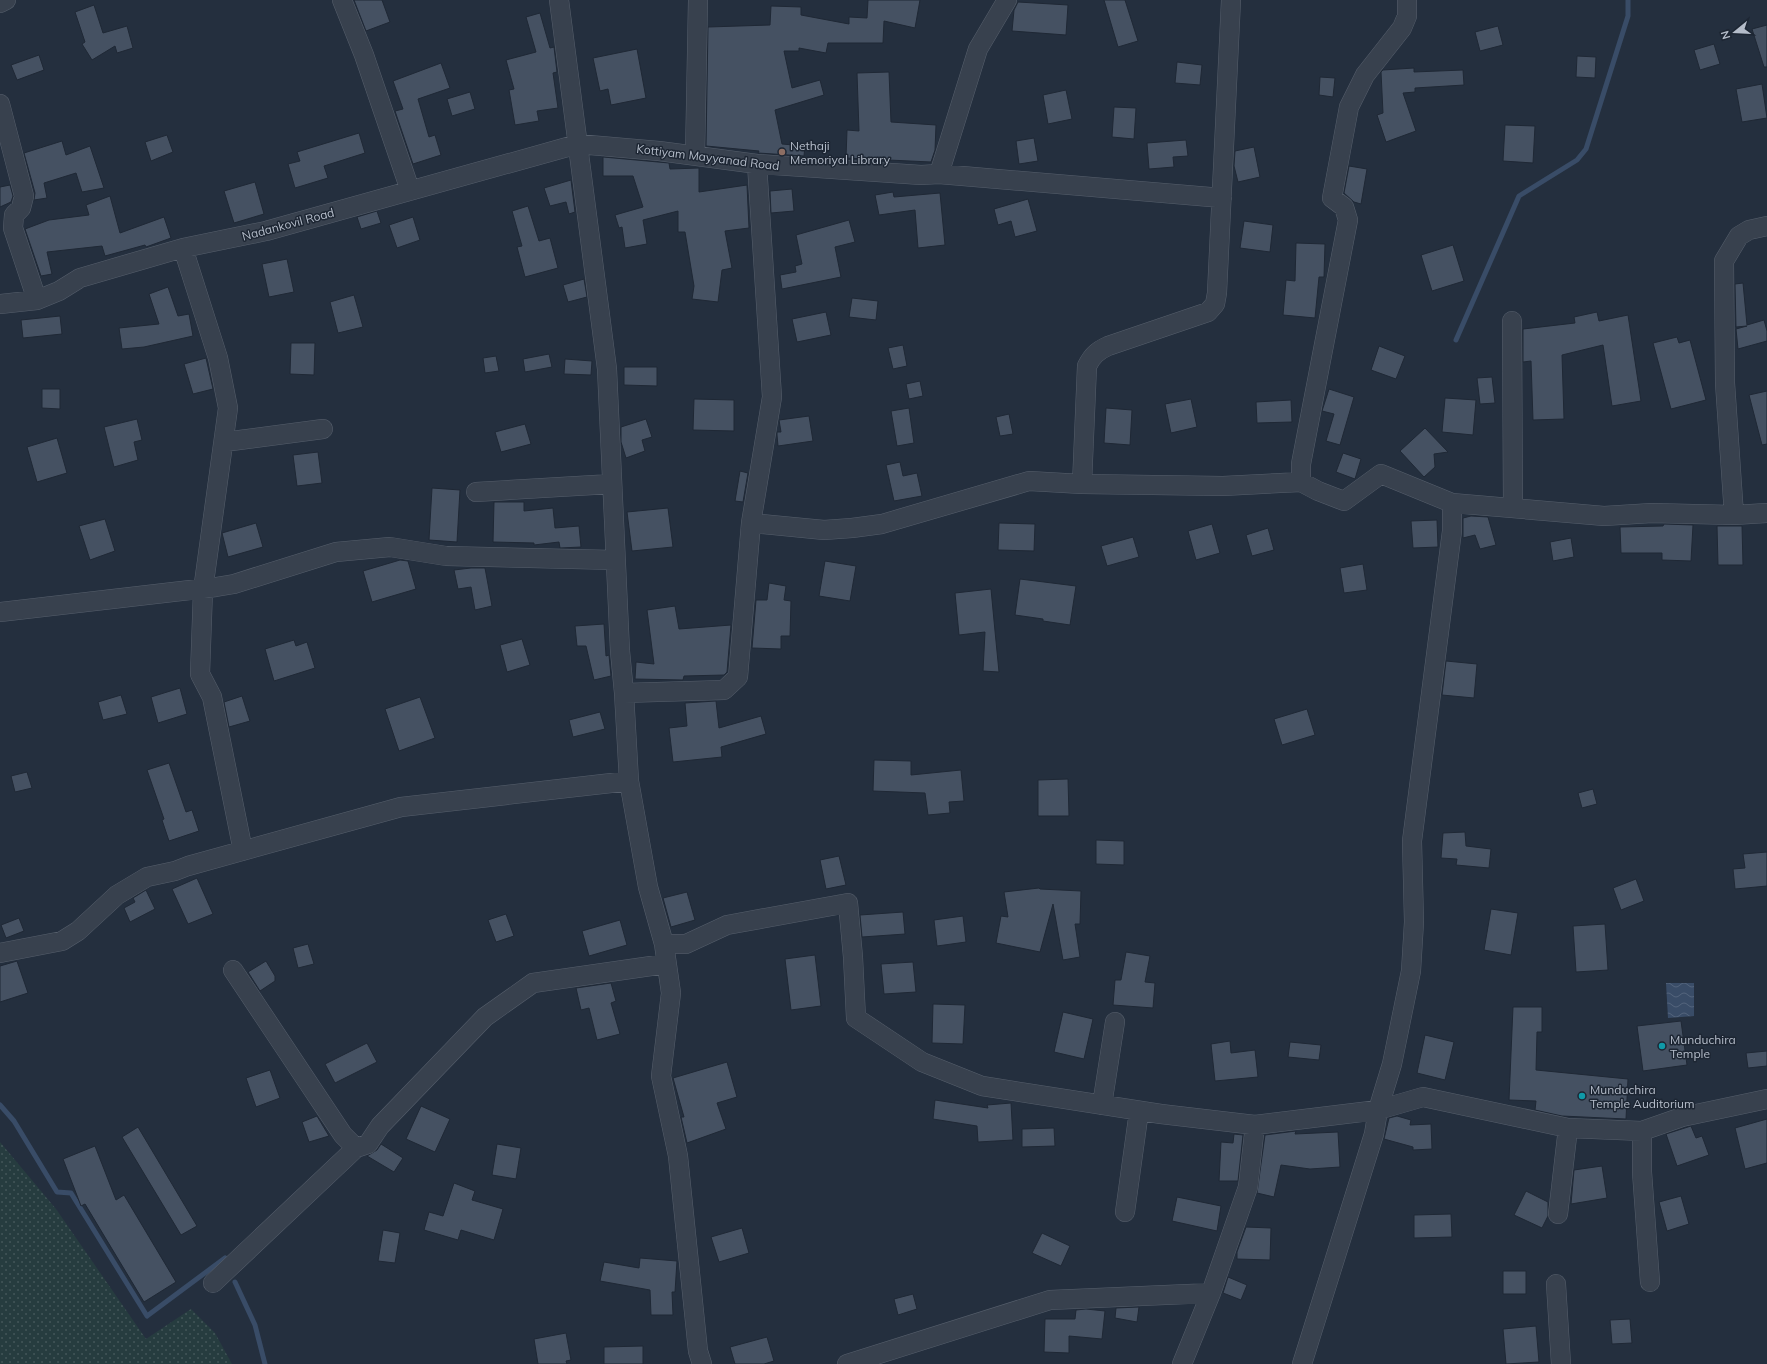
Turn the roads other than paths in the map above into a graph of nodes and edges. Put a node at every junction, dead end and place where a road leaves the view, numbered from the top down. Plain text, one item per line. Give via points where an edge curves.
1 (6, 0) edge
2 (342, 0) edge
3 (559, 0) edge
4 (698, 0) edge
5 (1007, 0) edge
6 (1231, 0) edge
7 (1407, 0) edge
8 (0, 3) edge
9 (0, 104) edge
10 (578, 144) junction
11 (695, 156) junction
12 (757, 164) junction
13 (939, 174) junction
14 (410, 190) junction
15 (1222, 198) junction
16 (1767, 226) edge
17 (183, 248) junction
18 (37, 300) junction
19 (0, 304) edge
20 (1512, 321) dead end
21 (323, 429) dead end
22 (224, 442) junction
23 (1301, 482) junction
24 (611, 484) junction
25 (1082, 484) junction
26 (476, 492) dead end
27 (1452, 503) junction
28 (1513, 508) junction
29 (1767, 513) edge
30 (1734, 515) junction
31 (751, 523) junction
32 (615, 560) junction
33 (203, 590) junction
34 (0, 612) edge
35 (624, 693) junction
36 (629, 781) junction
37 (243, 851) junction
38 (664, 944) junction
39 (0, 953) edge
40 (665, 964) junction
41 (233, 970) dead end
42 (1115, 1022) dead end
43 (1767, 1099) edge
44 (1102, 1105) junction
45 (1378, 1110) junction
46 (1139, 1111) junction
47 (1255, 1125) junction
48 (1568, 1128) junction
49 (1642, 1131) junction
50 (356, 1148) junction
51 (1125, 1212) dead end
52 (1558, 1214) dead end
53 (1650, 1282) dead end
54 (213, 1283) dead end
55 (1556, 1284) dead end
56 (1210, 1293) junction
57 (702, 1364) edge
58 (847, 1364) edge
59 (1182, 1364) edge
60 (1302, 1364) edge
61 (1561, 1364) edge

1 - 8 street
2 - 14 street via 364,55
3 - 10 street
4 - 11 street
5 - 13 street via 978,49
6 - 15 street
7 - 23 street via 1402,28 1365,75 1349,107 1332,198 1344,207 1348,220 1301,464
9 - 18 street via 24,196 21,208 14,215 14,228
10 - 11 street, Kottiyam Mayyanad Road
10 - 14 street, Nadankovil Road
10 - 24 street via 606,369
11 - 12 street, Kottiyam Mayyanad Road
12 - 13 street, Kottiyam Mayyanad Road
12 - 31 street via 772,397
13 - 15 street, Kottiyam Mayyanad Road
14 - 17 street, Nadankovil Road via 266,231
15 - 25 street via 1217,293 1212,308 1208,312 1098,350 1087,366
16 - 30 street via 1749,230 1740,236 1724,261 1725,383
17 - 18 street, Nadankovil Road via 80,278 59,291
17 - 22 street via 218,358 228,408
18 - 19 street, Nadankovil Road
20 - 28 street
21 - 22 street
22 - 33 street
23 - 25 street via 1223,486
23 - 27 street via 1344,501 1381,474
24 - 26 street
24 - 32 street
25 - 31 street via 1029,481 882,524 852,528 824,530
27 - 28 street
27 - 45 street via 1452,531 1412,841 1414,922 1411,971 1392,1064
28 - 30 street via 1604,516 1652,512
29 - 30 street
31 - 35 street via 738,677 724,690
32 - 33 street via 446,556 390,547 336,552 234,584
32 - 35 street
33 - 34 street
33 - 37 street via 200,674 212,697
35 - 36 street
36 - 37 street via 401,808
36 - 38 street via 648,887
37 - 39 street via 147,877 117,895 78,931 62,941
38 - 40 street
38 - 44 street via 686,944 727,924 848,903 856,1018 922,1062 982,1086
40 - 50 street via 533,983 485,1017 380,1126 368,1144
40 - 57 street via 671,993 661,1076 678,1156 697,1343
41 - 50 street via 342,1135
42 - 44 street
43 - 49 street via 1682,1117
44 - 46 street
45 - 47 street
45 - 48 street via 1423,1097
45 - 60 street via 1374,1134
46 - 47 street
46 - 51 street
47 - 56 street via 1248,1187
48 - 49 street
48 - 52 street
49 - 53 street via 1642,1172
50 - 54 street
55 - 61 street
56 - 58 street via 1050,1300
56 - 59 street

